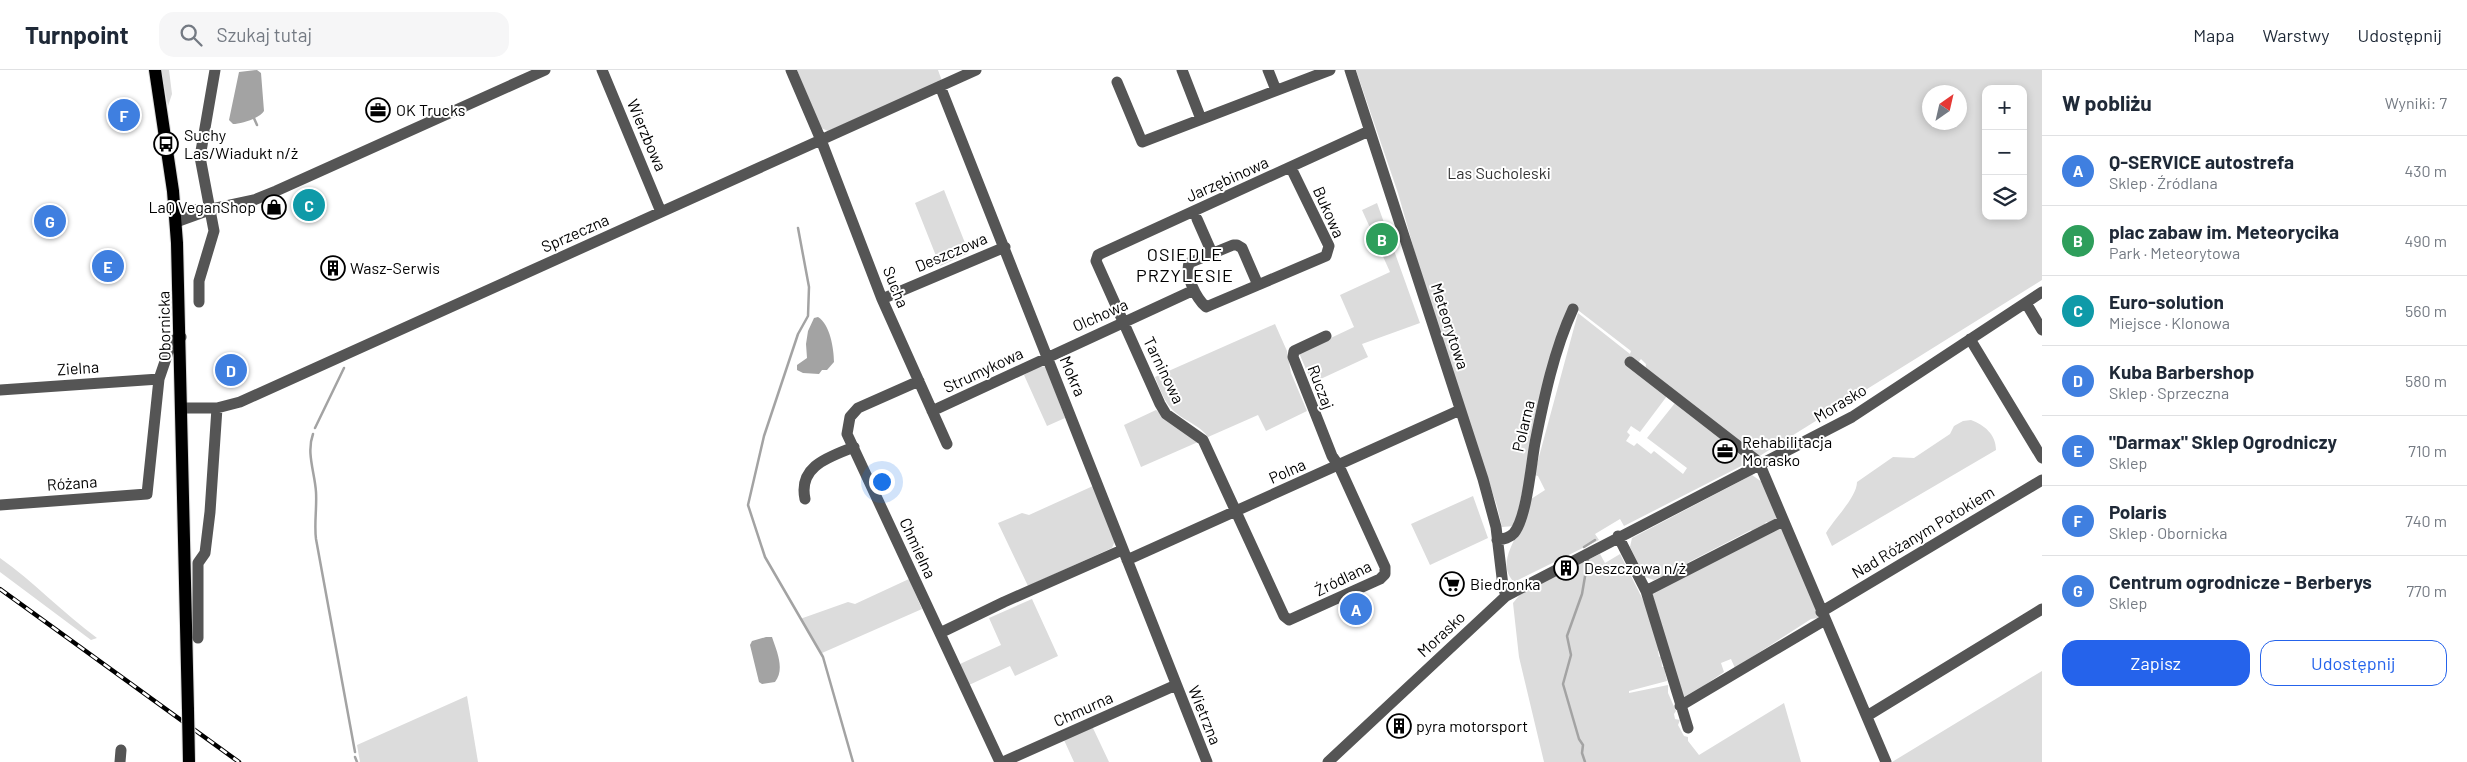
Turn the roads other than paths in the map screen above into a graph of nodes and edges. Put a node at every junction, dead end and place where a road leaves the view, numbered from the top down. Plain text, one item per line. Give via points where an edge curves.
1 (155, 70) edge
2 (215, 70) edge
3 (545, 70) edge
4 (602, 70) edge
5 (791, 70) edge
6 (976, 70) edge
7 (1182, 70) edge
8 (1268, 70) edge
9 (1330, 70) edge
10 (1350, 70) edge
11 (1117, 82) dead end
12 (940, 86) junction
13 (1276, 90) junction
14 (1201, 119) junction
15 (1369, 131) junction
16 (821, 140) junction
17 (1291, 168) junction
18 (212, 209) junction
19 (661, 212) junction
20 (175, 217) junction
21 (1197, 219) dead end
22 (1005, 247) junction
23 (1212, 253) junction
24 (1098, 255) joint
25 (1258, 285) junction
26 (1194, 290) junction
27 (2042, 292) edge
28 (882, 299) junction
29 (199, 302) dead end
30 (2026, 303) junction
31 (1573, 309) dead end
32 (1123, 322) junction
33 (2042, 330) edge
34 (1326, 336) dead end
35 (181, 337) junction
36 (1970, 339) junction
37 (1047, 357) junction
38 (1630, 362) dead end
39 (181, 365) junction
40 (160, 373) junction
41 (919, 382) junction
42 (0, 390) edge
43 (182, 408) junction
44 (217, 408) junction
45 (1460, 410) junction
46 (932, 411) junction
47 (947, 444) dead end
48 (854, 447) junction
49 (2042, 458) edge
50 (1760, 465) junction
51 (1339, 466) junction
52 (2042, 480) edge
53 (805, 499) dead end
54 (0, 505) edge
55 (1236, 511) junction
56 (1783, 520) junction
57 (1618, 536) junction
58 (1497, 540) junction
59 (1124, 555) junction
60 (1646, 591) junction
61 (1506, 596) junction
62 (2042, 609) edge
63 (1823, 616) junction
64 (940, 633) junction
65 (198, 638) dead end
66 (1175, 682) junction
67 (1680, 706) junction
68 (1867, 716) junction
69 (1688, 728) dead end
70 (190, 762) edge
71 (1001, 762) edge
72 (1207, 762) edge
73 (1328, 762) edge
74 (1886, 762) edge

1 - 20 main road, Obornicka
2 - 18 street via 200,157
3 - 18 street via 276,191 254,200
4 - 19 street, Wierzbowa
5 - 16 street, Sucha
6 - 12 street, Sprzeczna
7 - 14 street
8 - 13 street
9 - 13 street
10 - 15 street, Meteorytowa
11 - 14 street via 1142,142
12 - 16 street, Sprzeczna
12 - 22 street, Mokra
13 - 14 street
15 - 17 street, Jarzębinowa
15 - 45 street, Meteorytowa
16 - 19 street, Sprzeczna
16 - 28 street, Sucha
17 - 24 street, Jarzębinowa
17 - 25 street, Bukowa via 1329,246 1328,252
18 - 20 street via 197,208
18 - 29 street via 214,230 200,279
19 - 44 street, Sprzeczna via 240,402
20 - 35 main road, Obornicka
21 - 23 street
22 - 28 street, Deszczowa
22 - 37 street, Mokra
23 - 25 street via 1237,245 1242,248
23 - 26 street via 1189,263
24 - 32 street, Tarninowa via 1096,261
25 - 26 street via 1206,307
26 - 32 street, Olchowa
27 - 30 street, Morasko
28 - 41 street, Sucha
30 - 33 street
30 - 36 street, Morasko
31 - 58 street, Polarna via 1556,357 1521,518 1509,538
32 - 37 street, Olchowa
32 - 55 street, Tarninowa via 1160,404 1166,414 1202,440
34 - 51 street, Ruczaj via 1294,351 1293,357 1328,447
35 - 39 main road, Obornicka
35 - 40 street via 172,341
36 - 49 street
36 - 50 street, Morasko via 1852,417
37 - 46 street, Strumykowa
37 - 59 street, Mokra
38 - 50 street
39 - 40 street, Zielna via 170,364
39 - 43 main road, Obornicka
40 - 42 street, Zielna
40 - 54 street, Różana via 147,494
41 - 46 street, Sucha
41 - 48 street, Chmielna via 858,408 850,417 847,434
43 - 44 street, Sprzeczna
43 - 70 main road, Obornicka, bridge
44 - 65 street via 205,553 198,563
45 - 51 street, Polna
45 - 58 street, Meteorytowa via 1488,496
46 - 47 street, Sucha
48 - 53 street via 820,461 807,474 803,489
48 - 64 street, Chmielna
50 - 56 street
50 - 57 street, Morasko
51 - 55 street, Polna
51 - 55 street, Źródlana via 1385,567 1385,574 1298,618 1289,620 1284,616
52 - 63 street, Nad Różanym Potokiem
55 - 59 street, Polna
56 - 60 street
56 - 63 street
57 - 60 street
57 - 61 street, Morasko
58 - 61 street, Meteorytowa
59 - 64 street, Polna via 1004,602
59 - 66 street, Mokra
60 - 67 street
61 - 73 street, Morasko
62 - 68 street
63 - 67 street
63 - 68 street
64 - 71 street, Chmielna
66 - 71 street, Chmurna
66 - 72 street, Wietrzna
67 - 69 street
68 - 74 street

